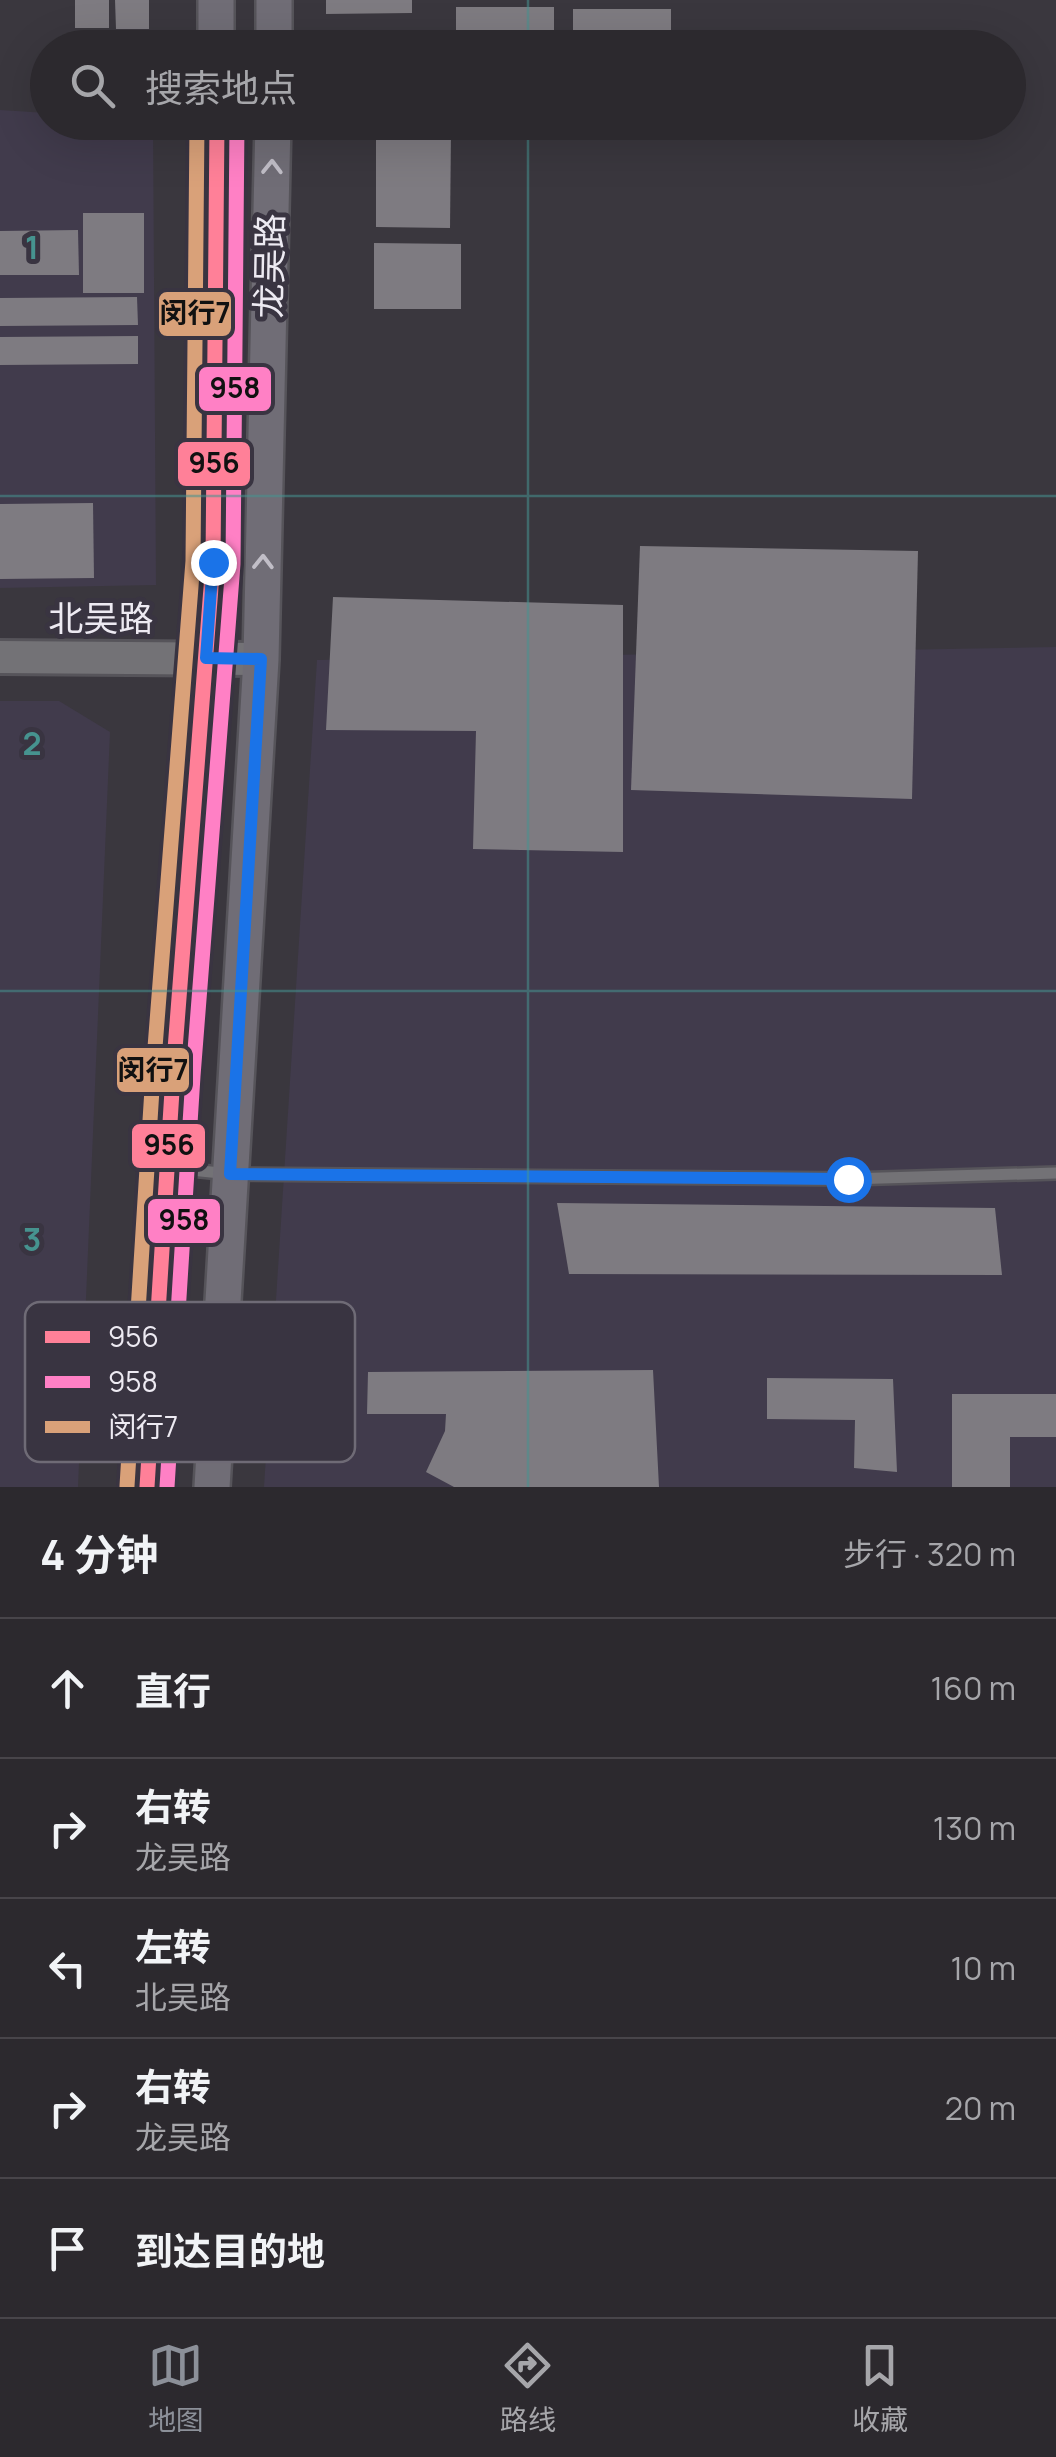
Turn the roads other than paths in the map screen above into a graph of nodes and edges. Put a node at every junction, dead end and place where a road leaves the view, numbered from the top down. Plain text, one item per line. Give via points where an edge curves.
1 (216, 0) edge
2 (274, 0) edge
3 (216, 30) edge
4 (274, 30) edge
5 (217, 140) edge
6 (272, 140) edge
7 (0, 657) edge
8 (206, 658) junction
9 (261, 659) junction
10 (168, 1167) junction
11 (1056, 1173) edge
12 (230, 1174) junction
13 (159, 1302) edge
14 (223, 1302) edge
15 (149, 1462) edge
16 (213, 1462) edge
17 (147, 1487) edge
18 (212, 1487) edge

1 - 3 main road
2 - 4 main road
5 - 8 main road, 龙吴路
9 -> 6 main road, 龙吴路
7 - 8 main road, 北吴路
8 - 9 main road, 北吴路
8 - 10 main road, 龙吴路
9 - 12 main road, 龙吴路
10 - 12 lane
10 - 13 main road, 龙吴路
11 - 12 lane via 848,1179
12 - 14 main road, 龙吴路
15 - 17 main road, 龙吴路
16 - 18 main road, 龙吴路

